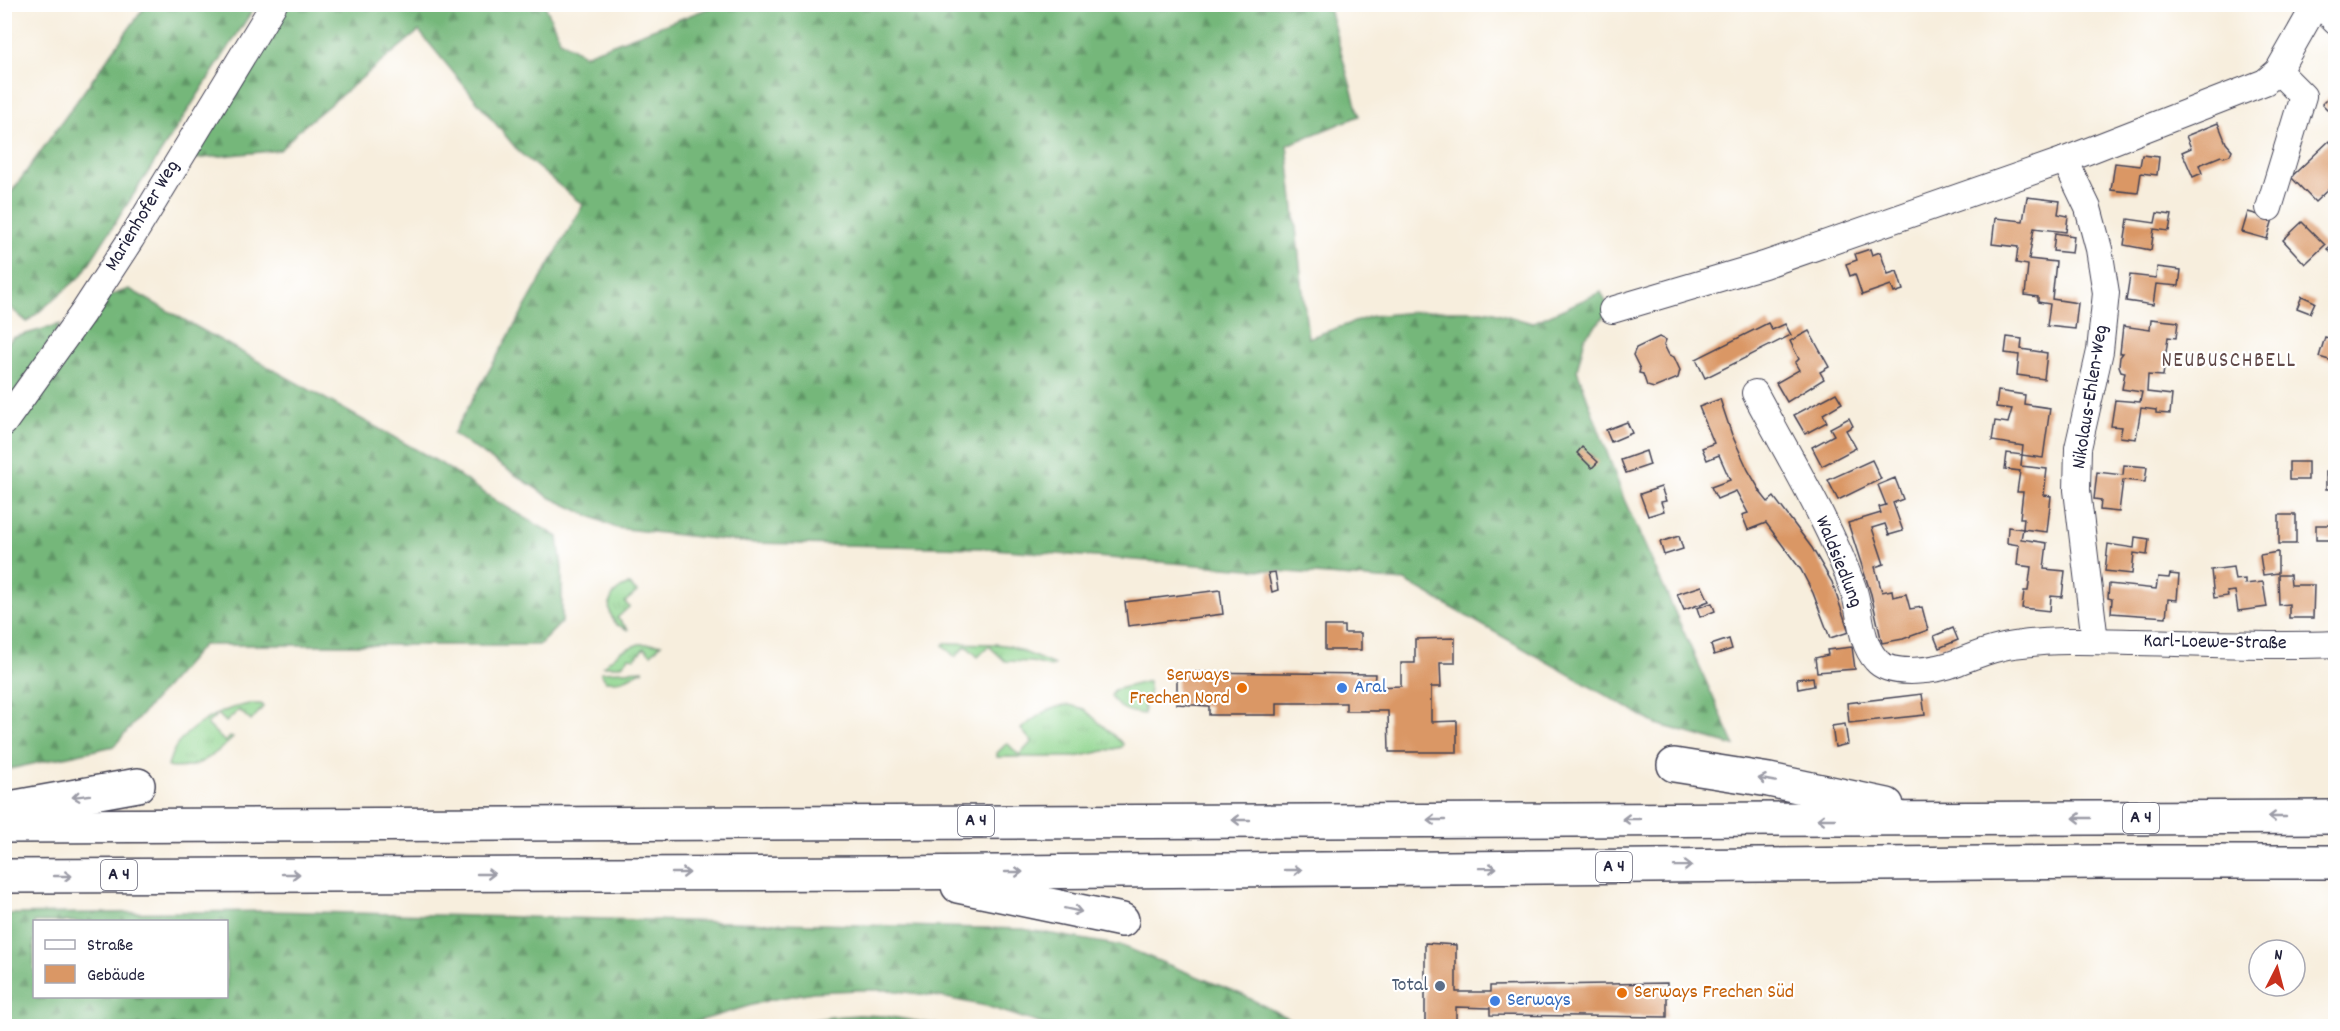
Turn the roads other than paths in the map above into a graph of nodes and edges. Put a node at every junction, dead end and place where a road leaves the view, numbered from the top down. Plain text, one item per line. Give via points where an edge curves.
1 (274, 4) edge
2 (2317, 4) edge
3 (2336, 21) edge
4 (2278, 71) junction
5 (2065, 160) junction
6 (2269, 208) dead end
7 (1612, 309) dead end
8 (1755, 393) dead end
9 (4, 423) edge
10 (2094, 641) junction
11 (2336, 644) edge
12 (1674, 765) dead end
13 (138, 785) dead end
14 (4, 809) edge
15 (2336, 817) edge
16 (1947, 818) junction
17 (4, 826) edge
18 (2336, 862) edge
19 (892, 873) junction
20 (4, 876) edge
21 (1122, 920) dead end

1 - 9 street, Marienhofer Weg via 131,239
2 - 3 street
2 - 4 street
4 - 5 street via 2265,82 2208,106
4 - 6 street via 2303,96
5 - 7 street via 1764,265
5 - 10 street, Nikolaus-Ehlen-Weg via 2088,208 2106,292 2100,351 2078,448 2077,489
8 - 10 street, Waldsiedlung via 1853,588 1867,646 1877,662 1890,669 1908,671 1948,667 2014,645
10 - 11 street, Karl-Loewe-Straße
16 -> 12 highway via 1768,780
13 -> 14 highway
15 -> 16 highway, A 4
16 -> 17 highway, A 4
19 -> 18 highway, A 4
20 -> 19 highway, A 4
19 -> 21 highway

